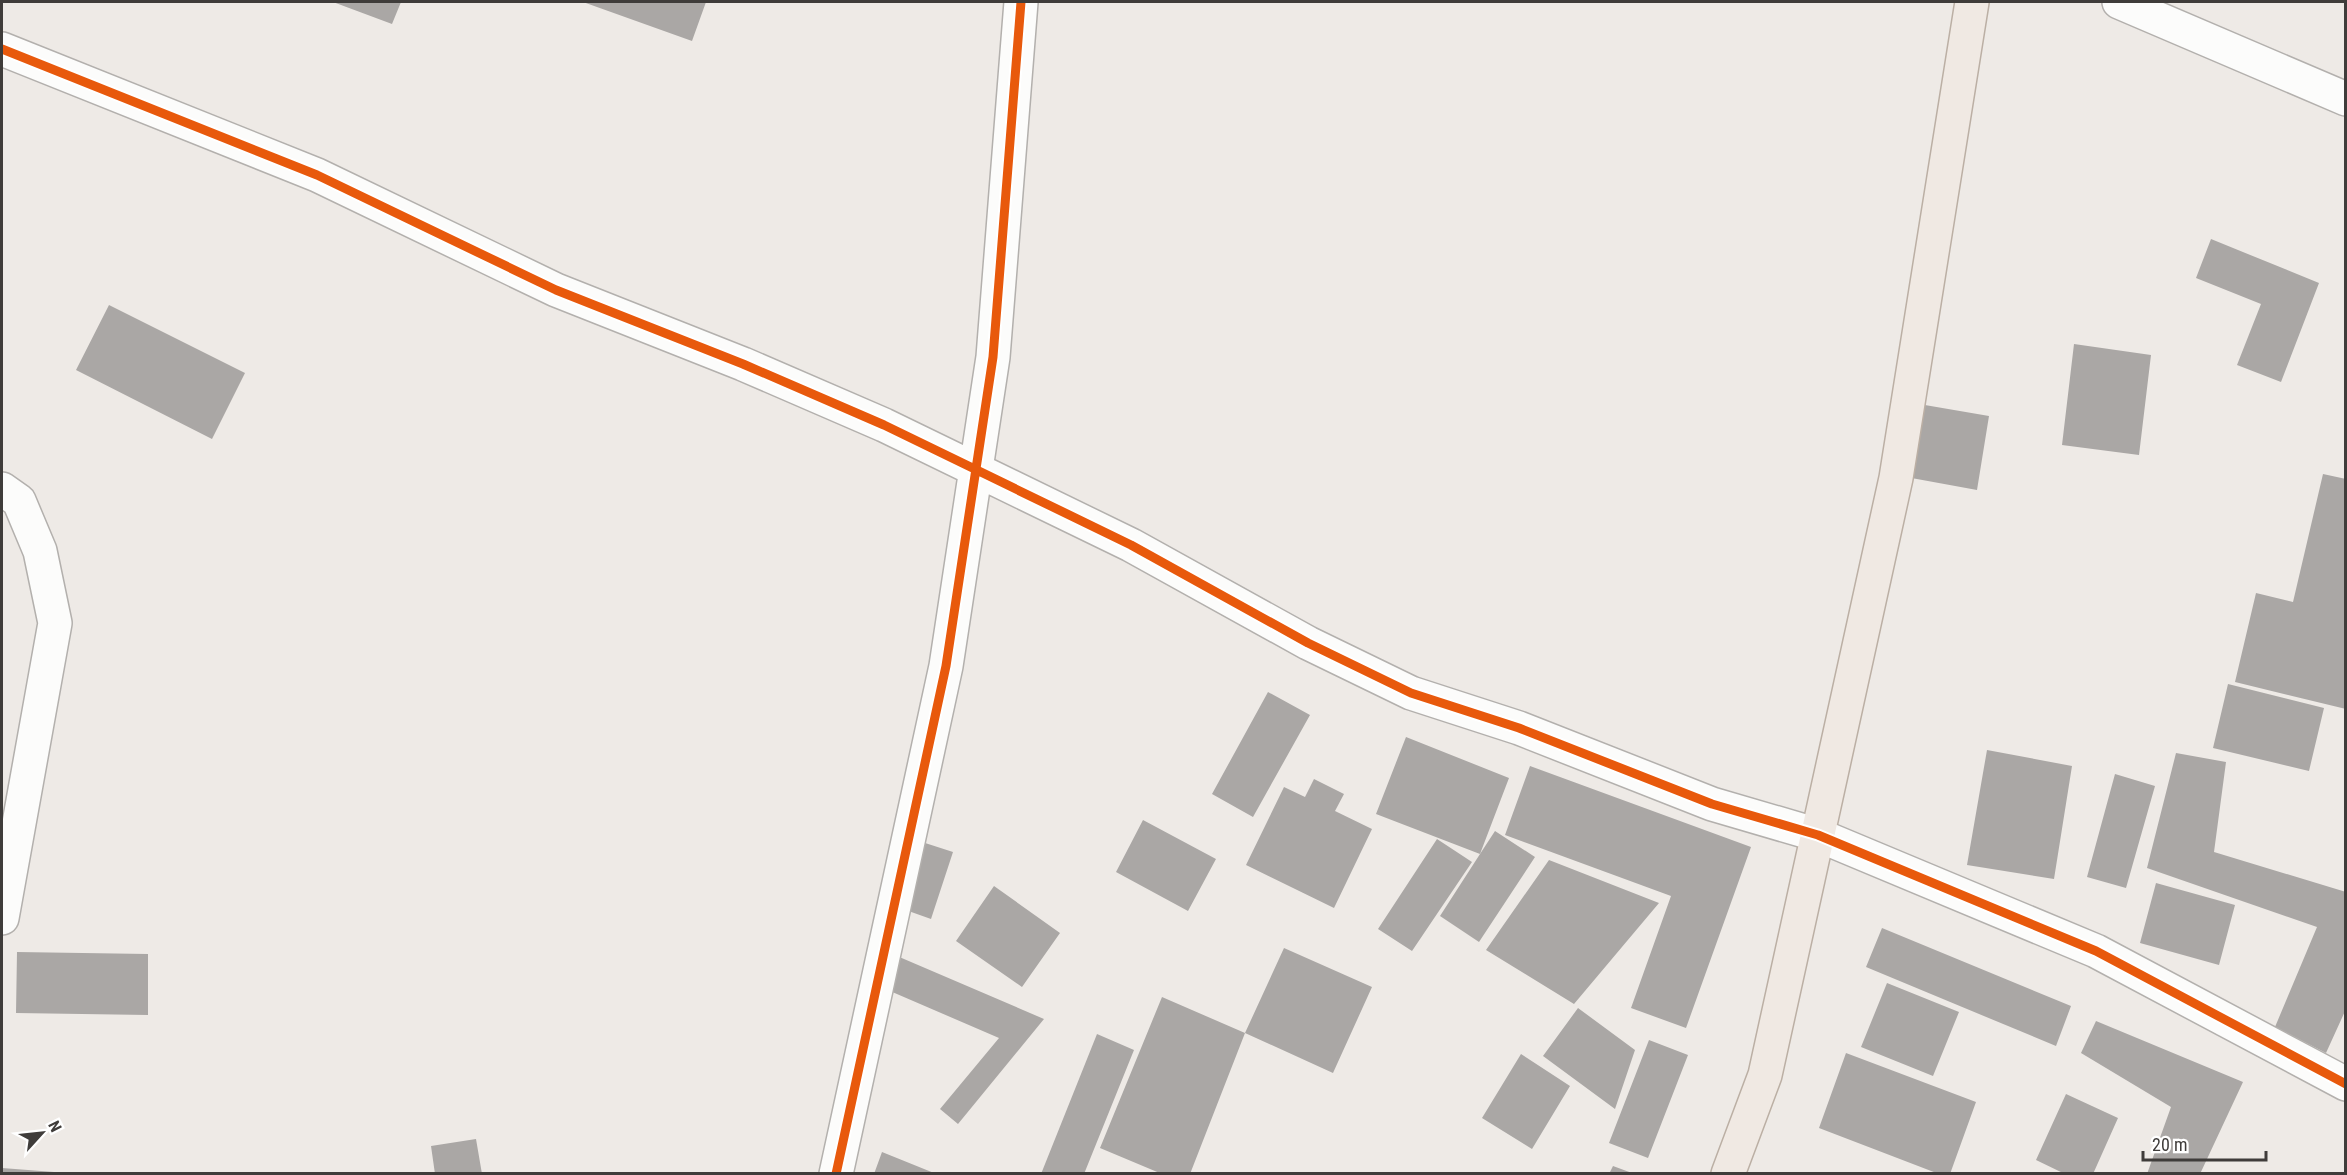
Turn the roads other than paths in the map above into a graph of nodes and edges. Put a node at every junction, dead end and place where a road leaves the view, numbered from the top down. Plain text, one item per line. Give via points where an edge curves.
1 (1021, 2) edge
2 (1972, 2) edge
3 (2119, 2) edge
4 (4, 55) edge
5 (2346, 99) edge
6 (976, 469) junction
7 (2, 489) edge
8 (1818, 835) junction
9 (2, 918) edge
10 (2346, 1084) edge
11 (836, 1173) edge
12 (1728, 1173) edge

1 - 6 street via 993,357
2 - 8 main road via 1896,478
3 - 5 street
4 - 6 street via 317,175 556,290 743,364
6 - 8 street via 1131,545 1308,643 1411,693 1519,728 1712,804
6 - 11 street via 945,666
7 - 9 street via 19,501 40,551 55,623
8 - 10 street via 2096,951
8 - 12 main road via 1766,1076

